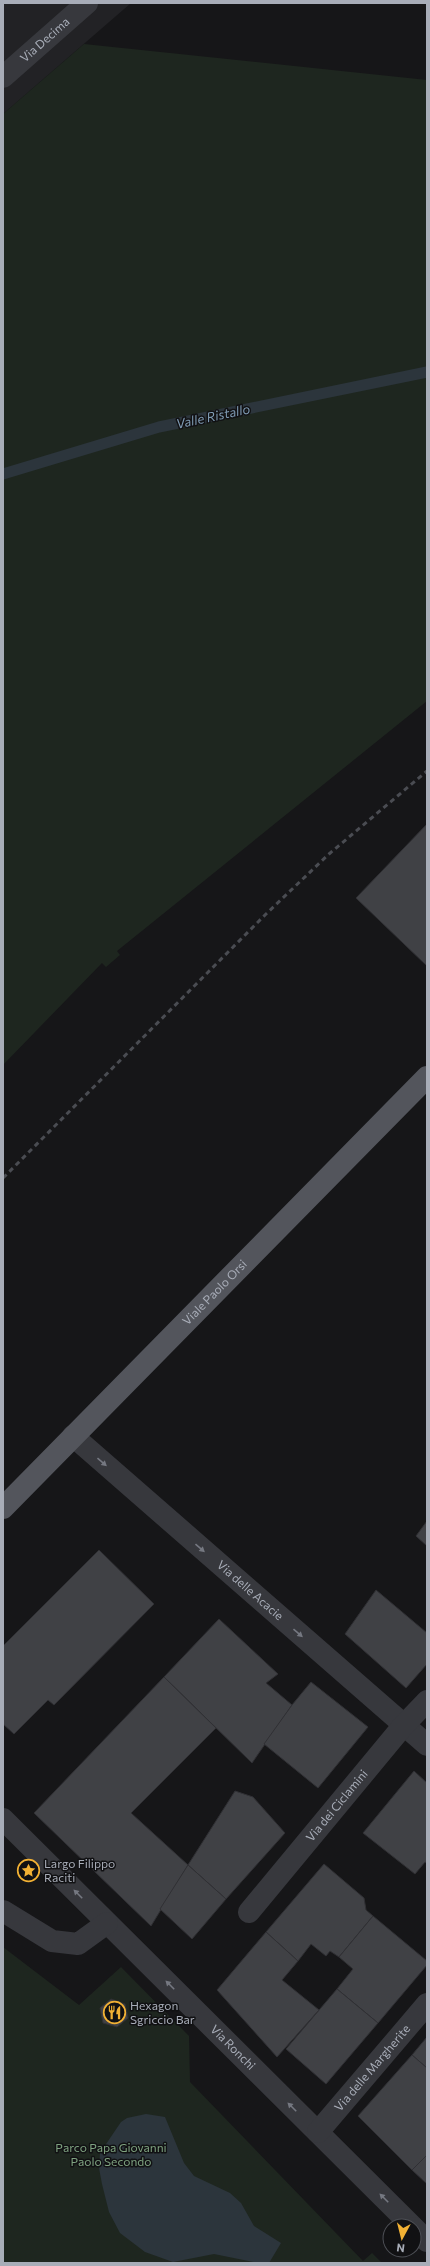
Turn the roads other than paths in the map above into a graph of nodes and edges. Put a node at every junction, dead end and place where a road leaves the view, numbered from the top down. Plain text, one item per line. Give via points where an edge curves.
1 (87, 3) edge
2 (3, 77) edge
3 (427, 1077) edge
4 (73, 1436) junction
5 (3, 1508) edge
6 (427, 1701) edge
7 (403, 1726) junction
8 (427, 1745) edge
9 (3, 1819) edge
10 (3, 1911) edge
11 (249, 1912) dead end
12 (107, 1923) junction
13 (427, 2004) edge
14 (318, 2132) junction
15 (404, 2218) edge

1 - 2 street, Via Decima
3 - 4 main road, Viale Paolo Orsi
4 - 5 main road, Viale Paolo Orsi
4 -> 7 street, Via delle Acacie
6 - 7 street, Via dei Ciclamini
7 - 8 street, Via delle Acacie
7 - 11 street, Via dei Ciclamini
12 -> 9 street, Via Ronchi
10 - 12 street via 52,1941 78,1944
14 -> 12 street, Via Ronchi
13 - 14 street, Via delle Margherite
15 -> 14 street, Via Ronchi

